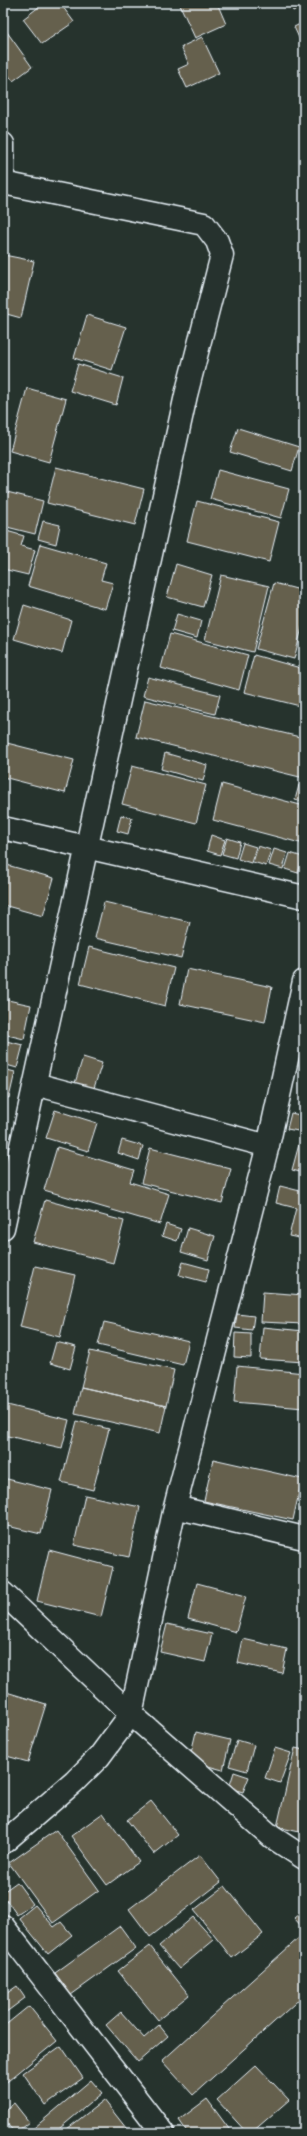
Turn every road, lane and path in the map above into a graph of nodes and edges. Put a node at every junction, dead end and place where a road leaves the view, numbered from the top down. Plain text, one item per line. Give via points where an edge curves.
1 (3, 144) edge
2 (3, 177) edge
3 (3, 183) edge
4 (3, 828) edge
5 (86, 848) junction
6 (304, 897) edge
7 (304, 981) edge
8 (35, 1084) junction
9 (268, 1146) junction
10 (3, 1228) edge
11 (176, 1507) junction
12 (304, 1538) edge
13 (3, 1593) edge
14 (131, 1714) junction
15 (3, 1843) edge
16 (304, 1858) edge
17 (3, 1926) edge
18 (163, 2133) edge

1 - 2 street
3 - 5 street via 204,224 217,241 222,255 186,395
4 - 5 street
5 - 6 street
5 - 8 street
7 - 9 street
8 - 9 street
8 - 10 street
9 - 11 street
11 - 12 street
11 - 14 street
13 - 14 street
14 - 15 street via 99,1757
14 - 16 street via 272,1837
17 - 18 street

